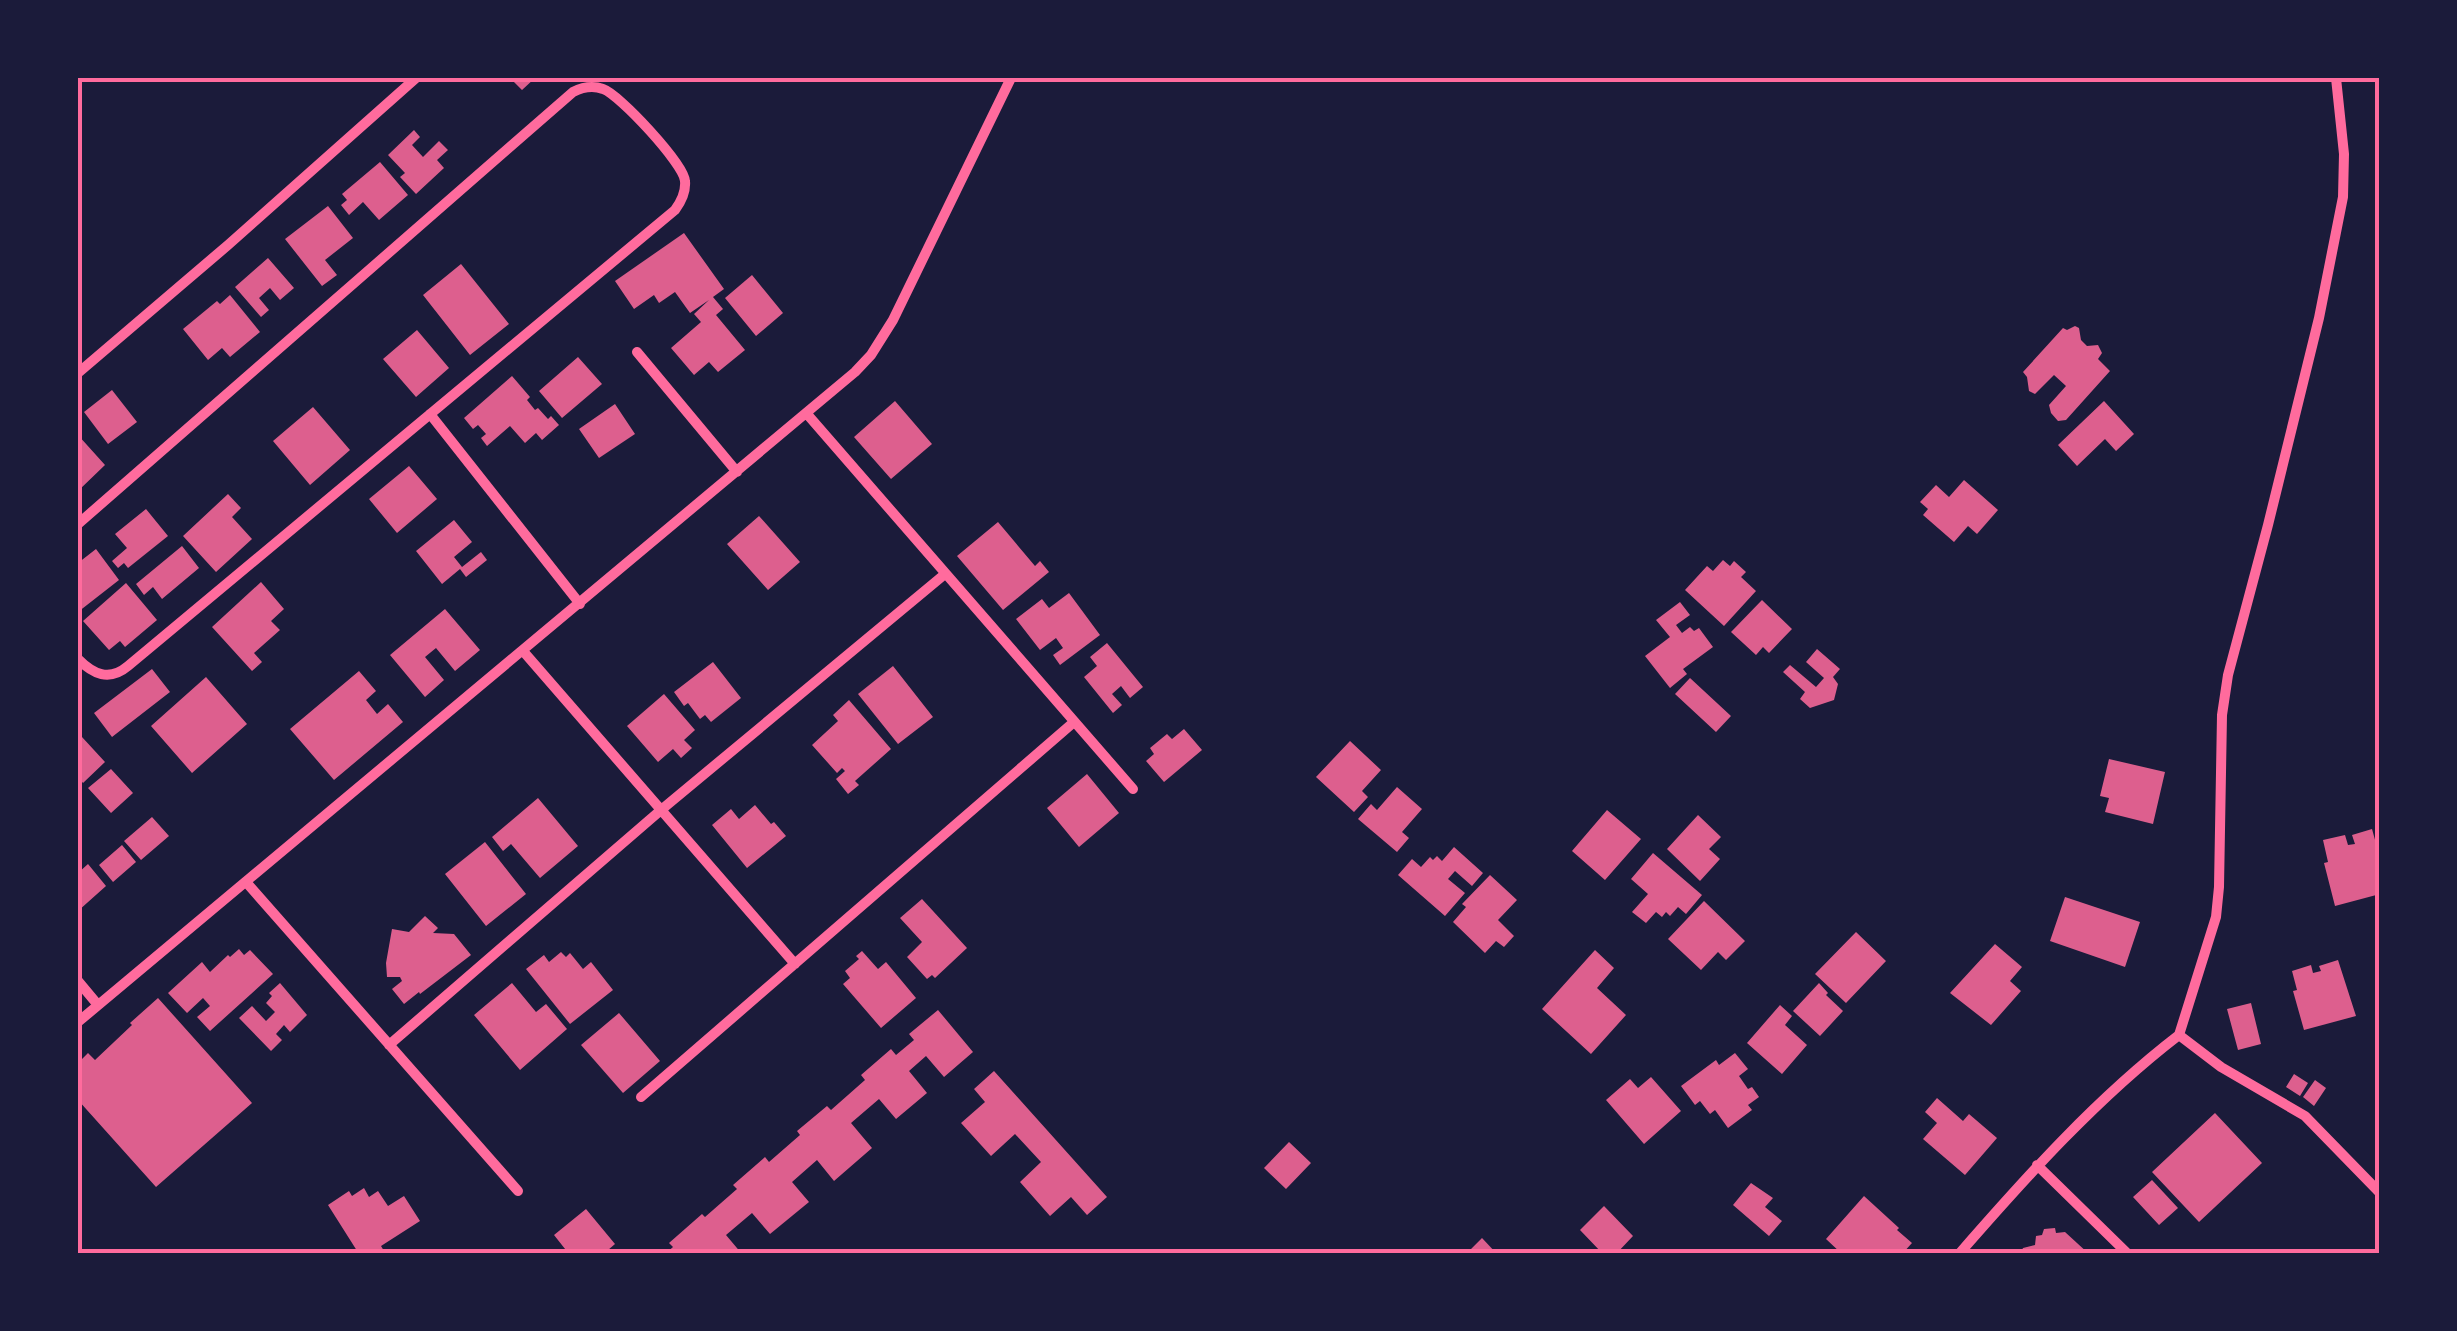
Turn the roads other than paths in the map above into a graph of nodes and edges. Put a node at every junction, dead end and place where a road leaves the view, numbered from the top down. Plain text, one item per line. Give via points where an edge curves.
1 (416, 78) edge
2 (1011, 78) edge
3 (2336, 78) edge
4 (637, 352) dead end
5 (78, 373) edge
6 (430, 414) junction
7 (807, 414) junction
8 (738, 472) junction
9 (78, 524) edge
10 (946, 574) junction
11 (580, 604) junction
12 (523, 651) junction
13 (78, 658) edge
14 (1074, 722) junction
15 (1133, 788) dead end
16 (661, 810) junction
17 (246, 882) junction
18 (795, 964) junction
19 (78, 981) edge
20 (98, 1005) junction
21 (78, 1022) edge
22 (2179, 1035) junction
23 (389, 1045) junction
24 (641, 1097) dead end
25 (2037, 1165) junction
26 (518, 1191) dead end
27 (2380, 1194) edge
28 (1959, 1254) edge
29 (2128, 1254) edge

1 - 5 street
2 - 7 street via 882,338 856,372
3 - 22 street via 2343,197 2315,336 2228,675 2216,917
4 - 8 street
6 - 9 street via 681,202 686,182 678,162 610,91 582,88 566,98
6 - 11 street
6 - 13 street via 120,672 102,676
7 - 8 street
7 - 10 street
8 - 11 street
10 - 14 street
10 - 16 street
11 - 12 street
12 - 16 street
12 - 17 street
14 - 15 street
14 - 18 street
16 - 18 street
16 - 23 street
17 - 20 street
17 - 23 street
18 - 24 street
19 - 20 street
20 - 21 street
22 - 25 street
22 - 27 street via 2305,1116
23 - 26 street
25 - 28 street
25 - 29 street

